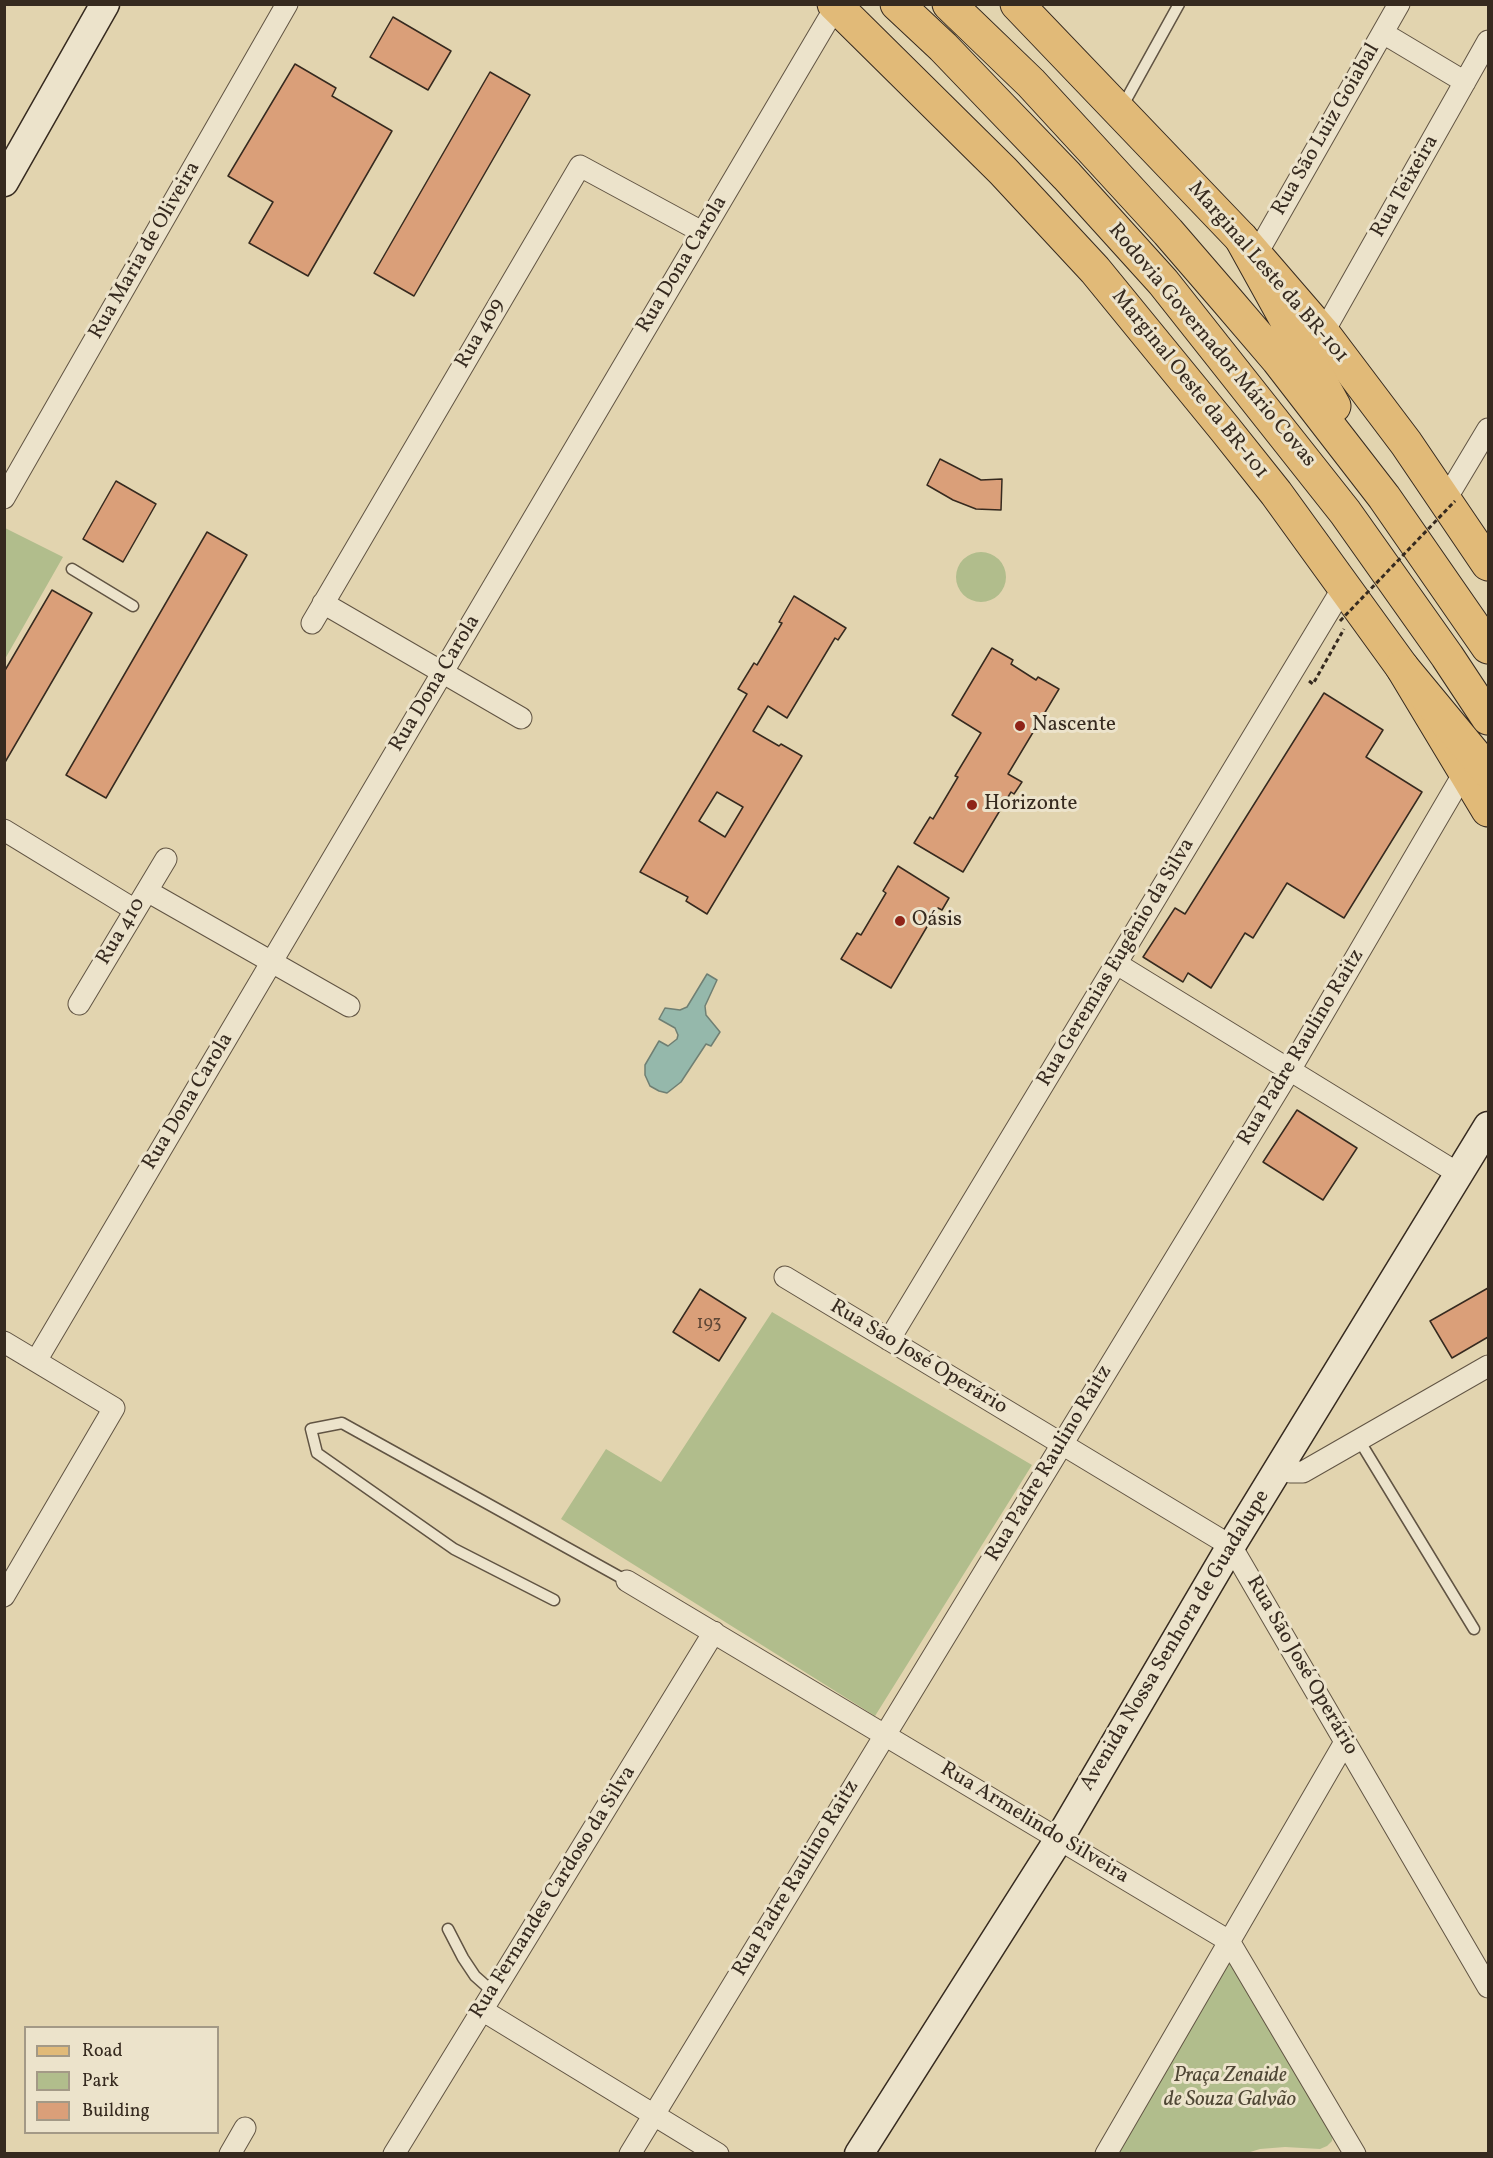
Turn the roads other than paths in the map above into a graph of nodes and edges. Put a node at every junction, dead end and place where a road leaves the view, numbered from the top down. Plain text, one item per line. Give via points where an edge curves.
1 (105, 4) edge
2 (287, 4) edge
3 (897, 4) edge
4 (949, 4) edge
5 (1017, 4) edge
6 (1179, 4) edge
7 (1399, 4) edge
8 (835, 5) edge
9 (1383, 33) junction
10 (1488, 41) edge
11 (1465, 82) junction
12 (1120, 110) junction
13 (4, 182) edge
14 (702, 232) junction
15 (1249, 247) junction
16 (1323, 333) junction
17 (1488, 429) edge
18 (1384, 497) junction
19 (4, 498) edge
20 (1450, 500) junction
21 (1488, 564) edge
22 (72, 569) dead end
23 (1344, 586) junction
24 (323, 603) junction
25 (133, 606) dead end
26 (312, 623) dead end
27 (1488, 647) edge
28 (442, 673) junction
29 (521, 718) dead end
30 (1488, 718) edge
31 (1477, 771) edge
32 (1488, 810) edge
33 (4, 830) edge
34 (166, 860) dead end
35 (147, 891) junction
36 (135, 910) junction
37 (272, 962) junction
38 (1117, 964) junction
39 (79, 1004) dead end
40 (349, 1006) dead end
41 (1290, 1070) junction
42 (1488, 1126) edge
43 (1459, 1174) junction
44 (785, 1277) dead end
45 (889, 1340) junction
46 (7, 1347) edge
47 (36, 1361) junction
48 (1488, 1366) edge
49 (1359, 1440) junction
50 (1062, 1445) junction
51 (1278, 1469) junction
52 (1231, 1546) junction
53 (627, 1581) joint
54 (4, 1596) edge
55 (554, 1600) dead end
56 (1474, 1629) dead end
57 (714, 1632) junction
58 (885, 1735) junction
59 (1345, 1742) junction
60 (1059, 1839) junction
61 (448, 1929) dead end
62 (1228, 1941) junction
63 (1488, 1987) edge
64 (493, 1992) junction
65 (482, 2010) junction
66 (653, 2115) junction
67 (245, 2128) dead end
68 (230, 2154) edge
69 (394, 2154) edge
70 (630, 2154) edge
71 (718, 2154) edge
72 (859, 2154) edge
73 (1106, 2154) edge
74 (1355, 2154) edge

1 - 13 street
2 - 19 street, Rua Maria de Oliveira
3 - 30 main road, Rodovia Governador Mário Covas via 1007,113 1163,282 1345,512
4 - 18 main road, Rodovia Governador Mário Covas via 1030,83 1168,232 1278,360
5 - 12 main road, Marginal Leste da BR-101
6 - 12 lane
7 - 9 street, Rua São Luiz Goiabal
8 - 14 street, Rua Dona Carola
8 - 23 main road, Marginal Oeste da BR-101 via 1003,171 1095,270 1269,484
9 - 11 street
9 - 15 street, Rua São Luiz Goiabal
10 - 11 street, Rua Teixeira
11 - 16 street, Rua Teixeira
12 - 15 main road, Marginal Leste da BR-101
14 - 24 street, Rua 409 via 580,166
14 - 28 street, Rua Dona Carola
15 - 16 main road, Marginal Leste da BR-101
15 - 18 main road
16 - 20 main road, Marginal Leste da BR-101
17 - 20 street
18 - 27 main road, Rodovia Governador Mário Covas
20 - 21 main road, Marginal Leste da BR-101
22 - 25 lane
23 - 31 main road, Marginal Oeste da BR-101
23 - 38 street, Rua Geremias Eugênio da Silva
24 - 26 street, Rua 409
24 - 28 street
28 - 29 street
28 - 37 street, Rua Dona Carola
31 - 32 main road
31 - 41 street, Rua Padre Raulino Raitz
33 - 36 street
34 - 35 street, Rua 410
35 - 36 street, Rua 410
35 - 37 street
36 - 39 street, Rua 410
37 - 40 street
37 - 47 street, Rua Dona Carola
38 - 41 street
38 - 45 street, Rua Geremias Eugênio da Silva
41 - 43 street
41 - 50 street, Rua Padre Raulino Raitz
42 - 43 street, Avenida Nossa Senhora de Guadalupe
43 - 51 street, Avenida Nossa Senhora de Guadalupe
44 - 45 street, Rua São José Operário
45 - 50 street, Rua São José Operário
46 - 47 street
47 - 54 street via 114,1408
48 - 49 street
49 - 51 street via 1303,1472
49 - 56 lane
50 - 52 street, Rua São José Operário
50 - 58 street, Rua Padre Raulino Raitz
51 - 52 street, Avenida Nossa Senhora de Guadalupe
52 - 59 street, Rua São José Operário
52 - 60 street, Avenida Nossa Senhora de Guadalupe
53 - 55 lane via 342,1423 311,1429 317,1453 454,1550
53 - 57 street, Rua Armelindo Silveira
57 - 58 street, Rua Armelindo Silveira
57 - 64 street, Rua Fernandes Cardoso da Silva
58 - 60 street, Rua Armelindo Silveira
58 - 66 street, Rua Padre Raulino Raitz
59 - 62 street
59 - 63 street, Rua São José Operário
60 - 62 street, Rua Armelindo Silveira
60 - 72 street, Avenida Nossa Senhora de Guadalupe
61 - 64 lane via 475,1976
62 - 73 street
62 - 74 street, Rua Armelindo Silveira
64 - 65 street, Rua Fernandes Cardoso da Silva
65 - 66 street
65 - 69 street, Rua Fernandes Cardoso da Silva
66 - 70 street, Rua Padre Raulino Raitz
66 - 71 street
67 - 68 street

